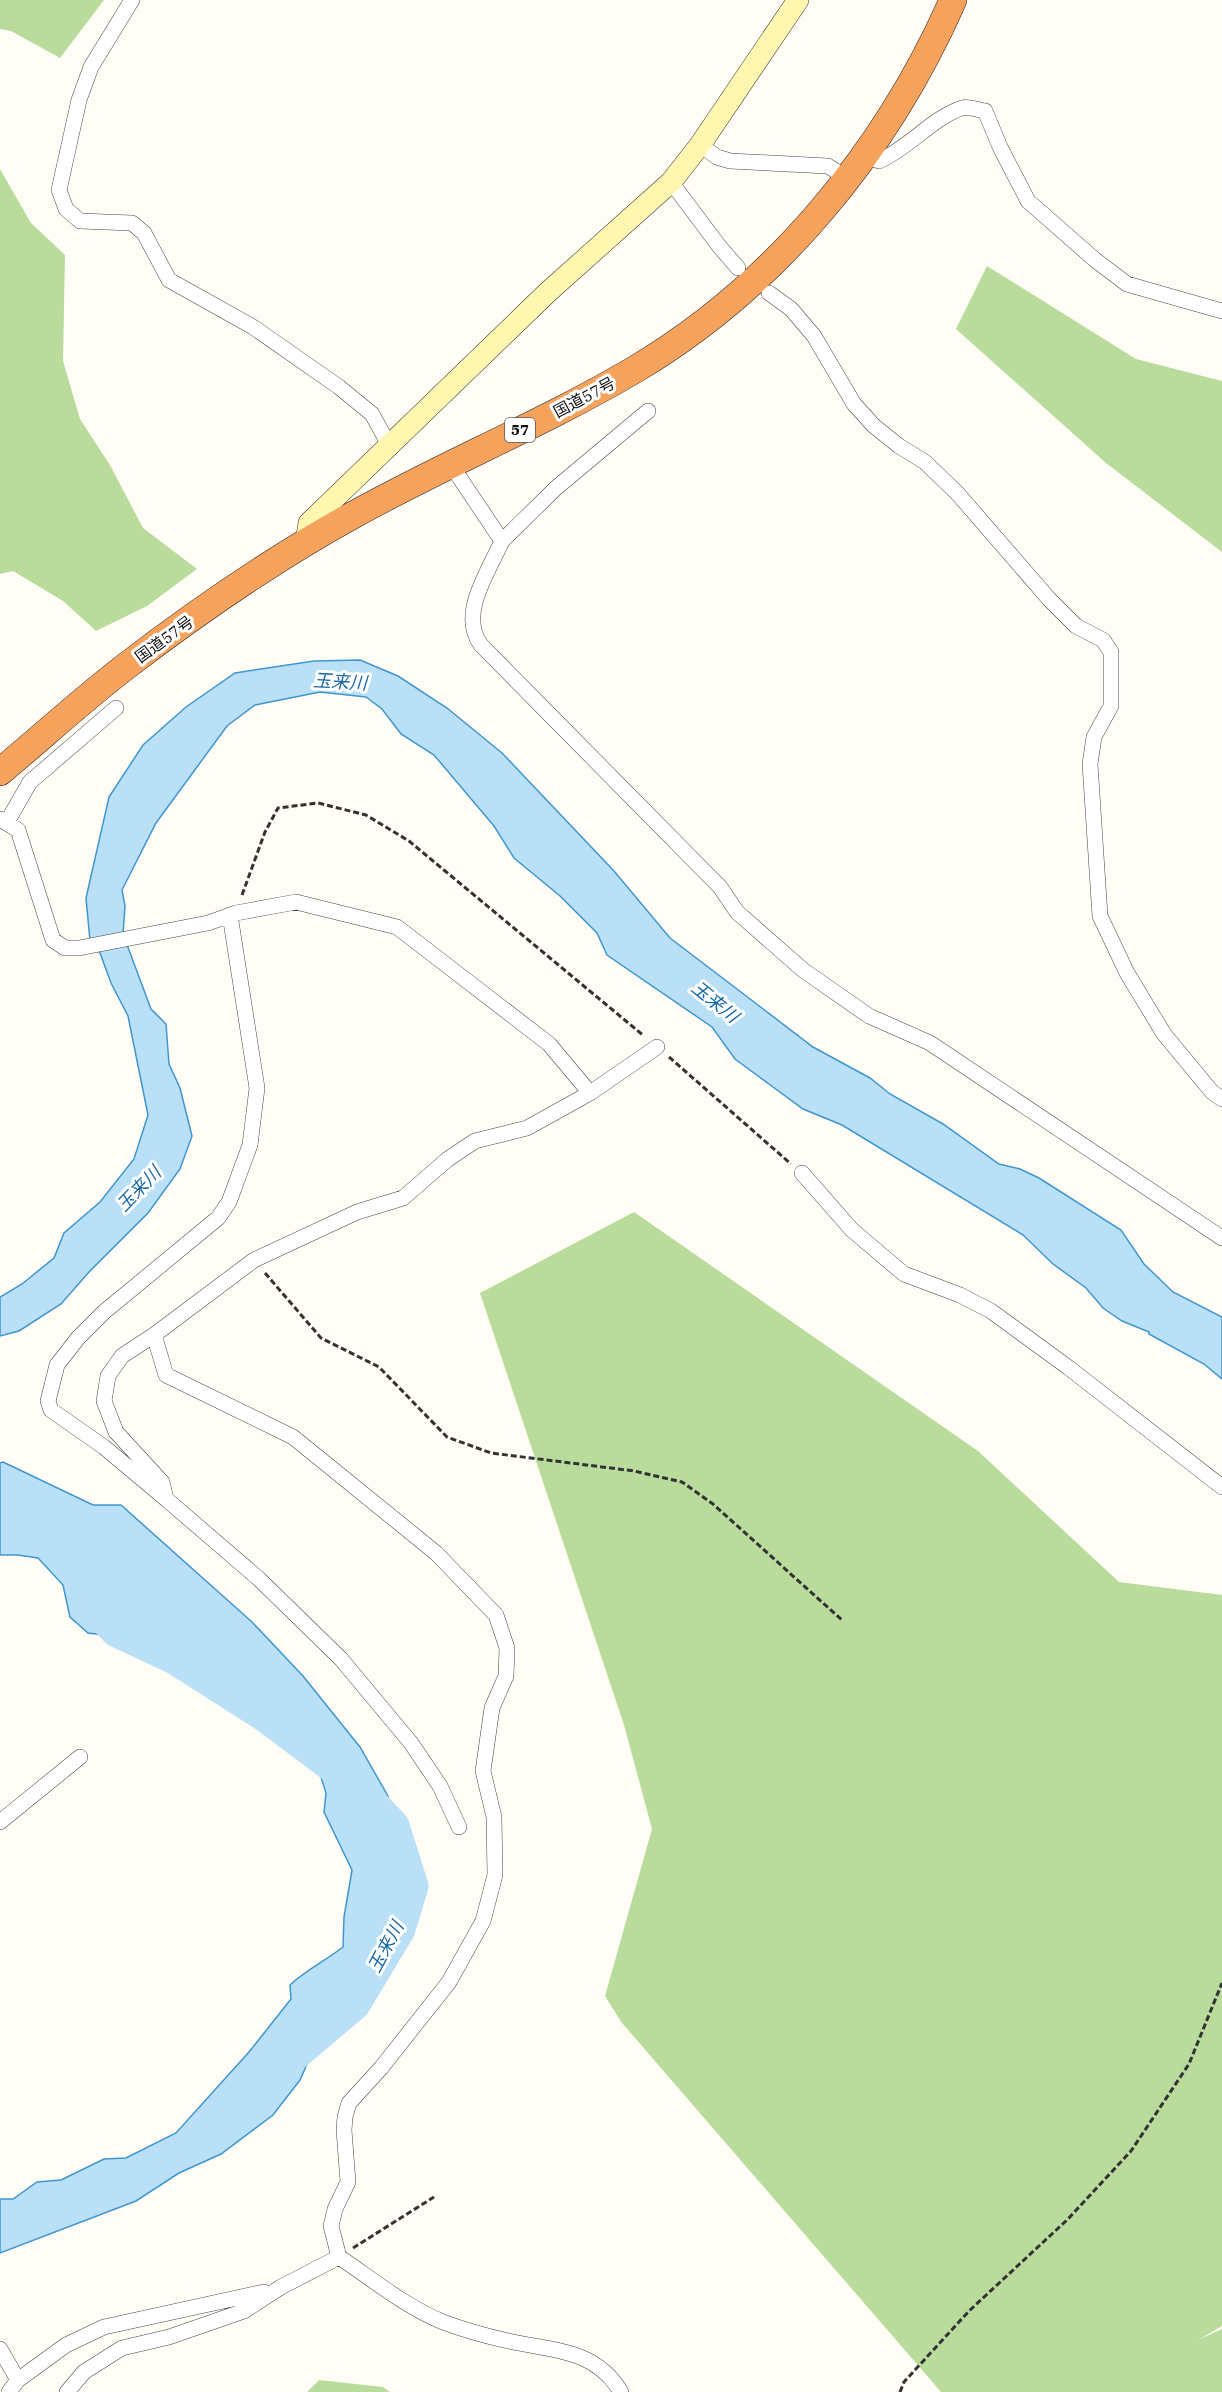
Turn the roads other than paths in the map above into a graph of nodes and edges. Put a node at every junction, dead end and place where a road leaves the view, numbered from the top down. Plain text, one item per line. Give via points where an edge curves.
1 (132, 0) edge
2 (798, 0) edge
3 (953, 0) edge
4 (700, 145) junction
5 (864, 156) junction
6 (847, 178) junction
7 (671, 182) junction
8 (738, 268) dead end
9 (769, 293) dead end
10 (1222, 311) edge
11 (648, 411) dead end
12 (389, 445) junction
13 (451, 465) junction
14 (502, 541) junction
15 (306, 542) junction
16 (116, 708) dead end
17 (0, 772) edge
18 (4, 821) edge
19 (233, 914) junction
20 (657, 1047) road end
21 (590, 1093) junction
22 (1222, 1099) edge
23 (802, 1173) road end
24 (1222, 1238) edge
25 (154, 1335) junction
26 (1222, 1487) edge
27 (166, 1499) junction
28 (80, 1757) dead end
29 (0, 1822) edge
30 (459, 1827) dead end
31 (339, 2257) junction
32 (281, 2287) junction
33 (0, 2349) edge
34 (14, 2386) edge
35 (67, 2392) edge
36 (621, 2392) edge

1 - 12 street via 91,67 79,100 59,190 66,209 80,221 132,224 144,233 169,279 253,327 339,387 372,414
2 - 4 street
3 - 5 highway, 国道57号 / 57 via 904,97
4 - 6 street via 717,158 730,161 828,166
4 - 7 street
5 - 6 highway, 国道57号 / 57
5 - 10 street via 879,161 898,153 940,120 964,107 985,111 1028,201 1094,259 1127,284
6 - 13 highway, 国道57号 / 57 via 805,230 759,276 673,345 587,397
7 - 8 street
7 - 12 street via 548,292
9 - 22 street via 791,309 814,336 854,404 874,426 925,462 958,494 1048,598 1076,626 1102,640 1111,652 1111,706 1094,737 1090,764 1100,916 1127,973 1164,1034
11 - 14 street via 556,488
12 - 15 street via 309,523
13 - 14 street
13 - 15 highway, 国道57号 / 57
14 - 24 street via 476,599 471,621 473,634 720,887 736,912 803,970 869,1016 930,1043
15 - 17 highway, 国道57号 / 57 via 124,668
16 - 18 street via 30,782
18 - 19 street via 18,830 54,940 65,948 208,923
19 - 21 street via 296,902 397,927 549,1044
19 - 27 street via 257,1088 250,1145 229,1202 218,1218 78,1338 57,1365 48,1401 51,1410 104,1447
20 - 21 street
21 - 25 street via 527,1128 475,1141 403,1198 357,1212 254,1260
23 - 26 street via 852,1230 904,1274 991,1311
25 - 27 street via 122,1356 108,1376 104,1401 116,1431 162,1482
25 - 31 street via 166,1375 293,1437 436,1553 496,1615 507,1648 506,1676 492,1708 483,1771 494,1817 495,1875 483,1921 449,1982 349,2103 344,2130 348,2182 331,2226
27 - 30 street via 259,1578 341,1659 411,1743 440,1786
28 - 29 street
31 - 32 street
31 - 36 street via 442,2321 585,2358 612,2378
32 - 34 street via 104,2327 66,2345
32 - 35 street via 244,2311 169,2337 122,2348 84,2372
33 - 34 street

